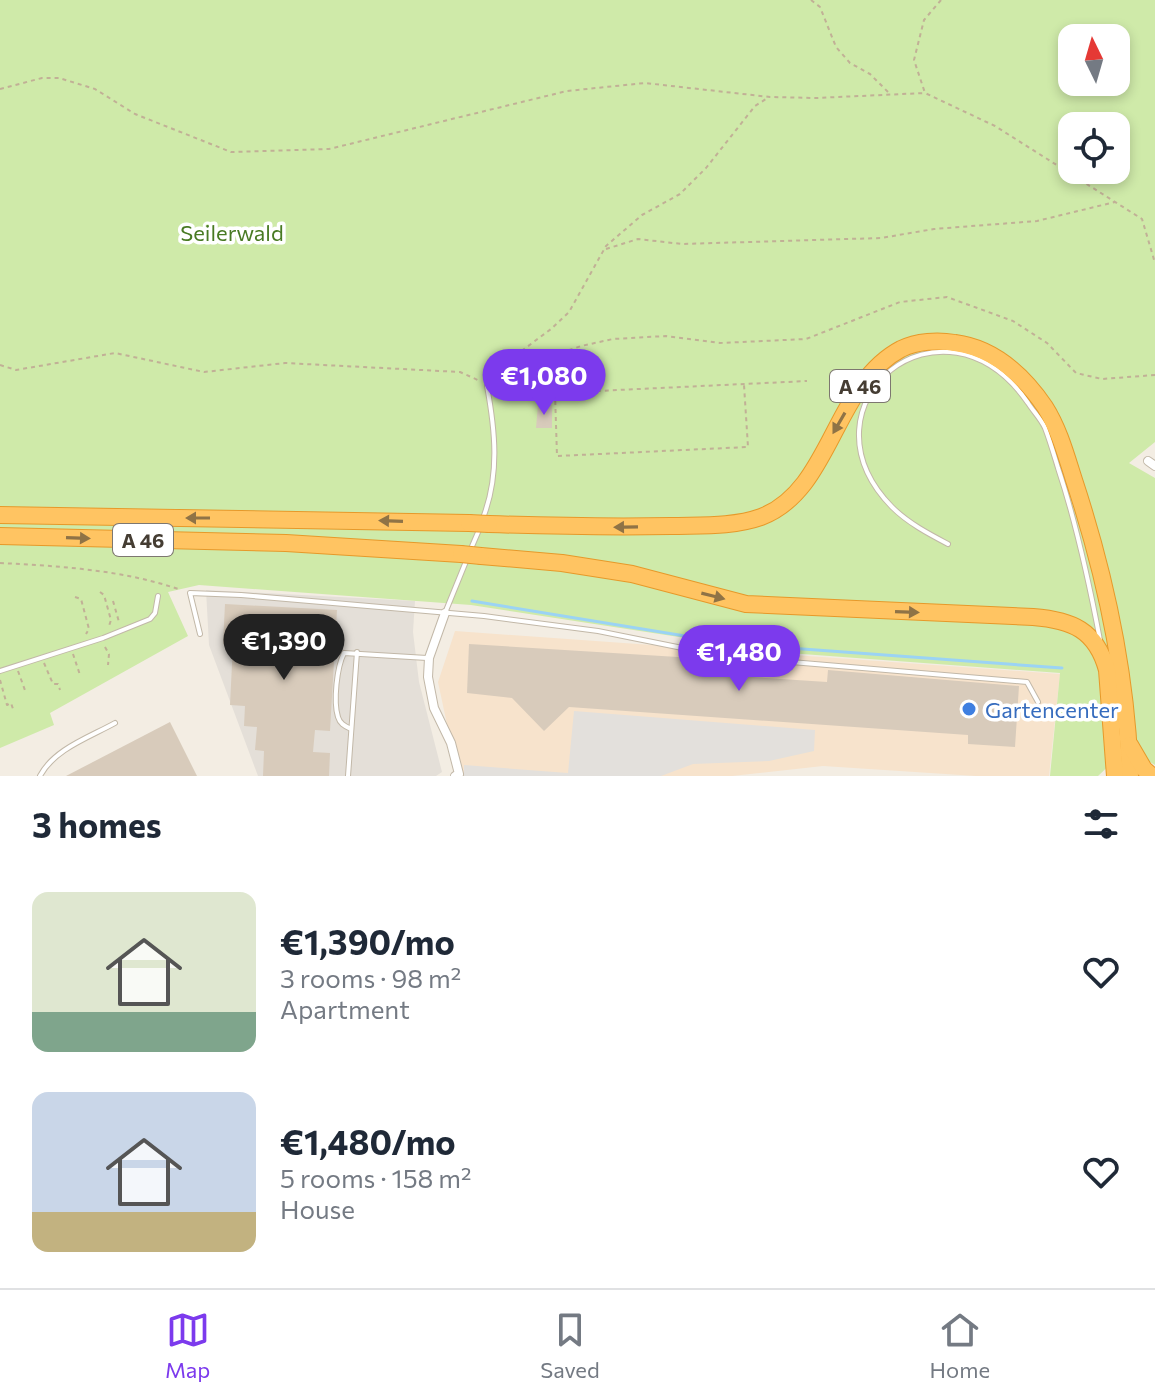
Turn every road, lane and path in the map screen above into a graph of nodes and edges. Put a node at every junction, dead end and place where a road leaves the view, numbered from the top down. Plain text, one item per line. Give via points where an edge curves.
1 (811, 0) edge
2 (941, 0) edge
3 (0, 89) edge
4 (925, 93) junction
5 (891, 94) junction
6 (770, 97) junction
7 (1115, 202) junction
8 (604, 250) junction
9 (1155, 263) edge
10 (537, 361) joint
11 (0, 365) edge
12 (523, 366) junction
13 (1155, 375) edge
14 (539, 377) joint
15 (807, 381) dead end
16 (744, 385) junction
17 (487, 386) junction
18 (555, 393) junction
19 (0, 515) edge
20 (1081, 518) junction
21 (0, 536) edge
22 (948, 544) dead end
23 (0, 563) edge
24 (100, 592) dead end
25 (190, 593) junction
26 (158, 596) dead end
27 (75, 597) dead end
28 (113, 601) dead end
29 (1099, 603) junction
30 (445, 613) junction
31 (121, 631) junction
32 (113, 634) junction
33 (200, 634) dead end
34 (101, 639) junction
35 (81, 646) junction
36 (71, 649) junction
37 (357, 652) junction
38 (1103, 655) junction
39 (429, 658) junction
40 (42, 659) junction
41 (108, 665) dead end
42 (17, 666) junction
43 (0, 671) edge
44 (80, 675) dead end
45 (0, 679) edge
46 (60, 690) dead end
47 (26, 693) dead end
48 (1038, 702) dead end
49 (13, 709) dead end
50 (115, 723) dead end
51 (351, 729) junction
52 (1129, 743) junction
53 (40, 776) edge
54 (348, 776) edge
55 (455, 776) edge
56 (1115, 776) edge
57 (1130, 776) edge
58 (1152, 776) edge

1 - 5 path via 820,7 836,47
2 - 4 path via 924,20 914,60
3 - 6 path via 42,78 71,82 231,152 329,149 567,91 630,84
4 - 5 path
4 - 7 path via 995,126
5 - 6 path
6 - 8 path via 755,106 680,194 642,215
7 - 8 path via 1037,221 881,238 682,244 638,239
7 - 9 path via 1142,219
8 - 17 path via 569,312 497,366
10 - 12 lane
10 - 13 path via 613,339 806,339 900,302 947,297 1013,321 1047,343 1076,373 1102,379
11 - 17 path via 16,370 115,353 204,372 285,363 460,372
12 - 14 lane
12 - 17 lane
14 - 18 path
15 - 16 path
16 - 18 path
16 - 18 path via 748,447 557,456
17 - 30 lane via 495,426 491,498
20 -> 19 highway, A 46, bridge via 1060,436 1023,379 995,356 945,341 902,349 880,365 861,385 807,479 786,503 760,517 721,525
20 - 22 lane via 1044,426 1020,391 980,359 933,350 905,359 879,378 857,433 872,480 892,507
20 - 29 highway, A 46
21 -> 38 highway, A 46, bridge via 286,543 562,563 632,574 746,604 1055,619 1076,624
23 - 25 path via 78,569
24 - 32 path
25 - 30 lane
25 - 33 lane
26 - 31 lane via 150,619
27 - 35 path via 81,599 89,629 78,637
28 - 31 path
29 - 38 lane
29 - 52 highway, A 46
30 - 39 street
30 - 48 lane via 598,631 722,656 1027,682
31 - 32 lane
32 - 34 lane
34 - 35 lane
34 - 41 path
35 - 36 lane
36 - 40 lane
36 - 44 path
37 - 39 lane
37 - 51 lane
37 - 51 lane via 344,653 341,659 337,696 337,716
38 - 56 highway
39 - 55 street via 434,708 451,743 459,774
40 - 42 lane
40 - 46 path
42 - 43 lane
42 - 47 path
45 - 49 path
50 - 53 lane via 69,747
51 - 54 lane
52 - 57 highway, A 46
52 - 58 highway, A 46

